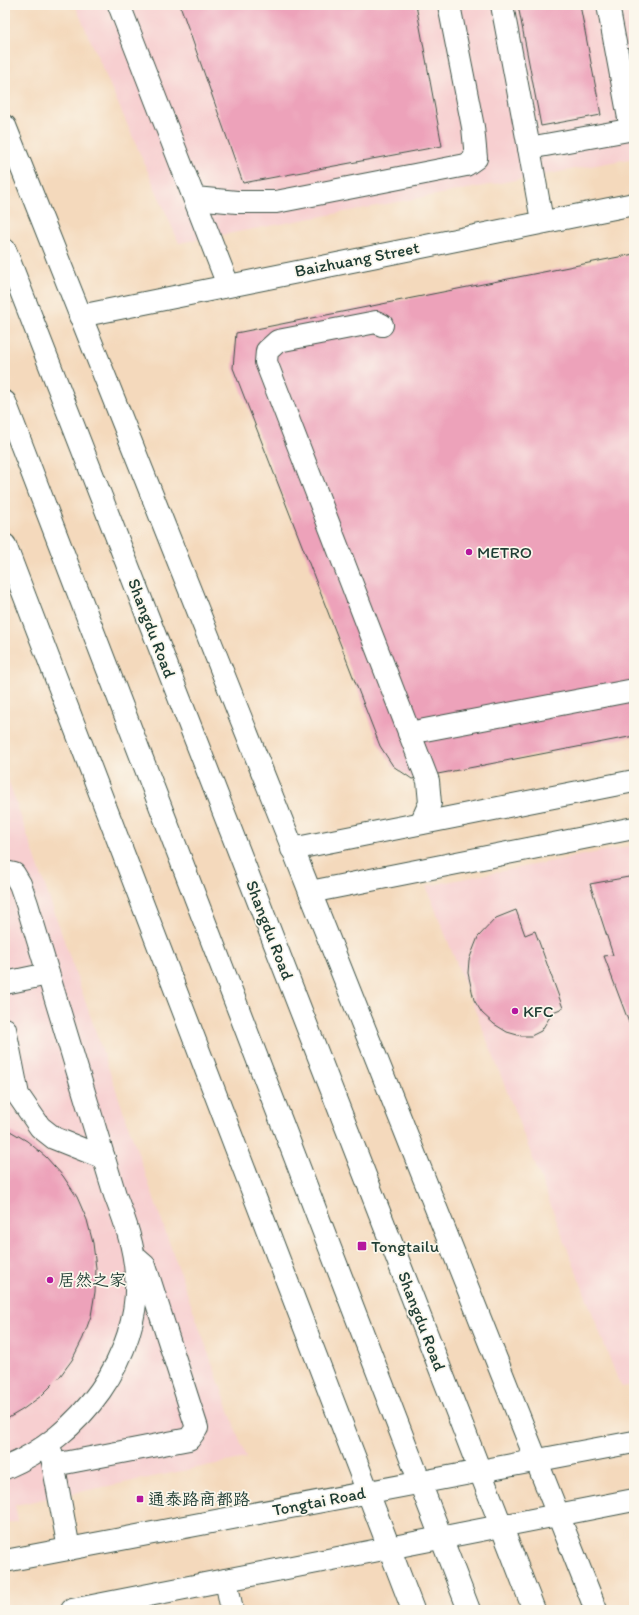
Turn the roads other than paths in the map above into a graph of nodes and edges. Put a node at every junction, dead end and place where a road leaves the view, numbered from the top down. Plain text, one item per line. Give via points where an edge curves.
1 (119, 5) edge
2 (449, 5) edge
3 (502, 5) edge
4 (608, 5) edge
5 (5, 126) edge
6 (633, 129) edge
7 (529, 148) junction
8 (195, 198) junction
9 (634, 204) edge
10 (542, 221) junction
11 (5, 250) edge
12 (228, 285) junction
13 (80, 316) junction
14 (382, 325) dead end
15 (5, 402) edge
16 (5, 545) edge
17 (634, 690) edge
18 (409, 733) junction
19 (634, 781) edge
20 (421, 823) junction
21 (634, 828) edge
22 (292, 849) junction
23 (5, 872) edge
24 (310, 892) junction
25 (48, 974) junction
26 (5, 983) edge
27 (5, 1029) edge
28 (104, 1158) junction
29 (134, 1256) junction
30 (49, 1442) junction
31 (634, 1442) edge
32 (535, 1460) junction
33 (54, 1465) junction
34 (5, 1468) edge
35 (480, 1471) junction
36 (420, 1482) junction
37 (368, 1492) junction
38 (634, 1500) edge
39 (557, 1515) junction
40 (502, 1526) junction
41 (441, 1538) junction
42 (389, 1548) junction
43 (69, 1549) junction
44 (5, 1562) edge
45 (226, 1580) junction
46 (72, 1610) edge
47 (232, 1610) edge
48 (413, 1610) edge
49 (469, 1610) edge
50 (534, 1610) edge
51 (596, 1610) edge

1 - 8 street
2 - 8 street via 473,127 476,158 466,165 276,202
3 - 7 street
4 - 6 street
5 - 13 street
6 - 7 street
7 - 10 street
8 - 12 street
9 - 10 street, Baizhuang Street
10 - 12 street, Baizhuang Street
11 - 35 street, Shangdu Road
12 - 13 street, Baizhuang Street
13 - 22 street
14 - 18 street via 376,322 278,341 267,351 266,362
15 - 36 street
16 - 37 street
17 - 18 street
18 - 20 street via 428,781 430,802
19 - 20 street
20 - 22 street
21 - 24 street
22 - 24 street
23 - 25 street via 14,874 20,884
24 - 32 street
25 - 26 street
25 - 28 street
27 - 28 street via 18,1095 40,1127 54,1138
28 - 29 street via 130,1234
29 - 30 street via 134,1316 122,1355 101,1391 74,1422
29 - 33 street via 145,1266 197,1428 189,1439
30 - 33 street
30 - 34 street
31 - 32 street, Tongtai Road
32 - 35 street, Tongtai Road
32 - 39 street
33 - 43 street
35 - 36 street, Tongtai Road
35 - 40 street, Shangdu Road
36 - 37 street, Tongtai Road
36 - 41 street
37 - 42 street
37 - 43 street, Tongtai Road
38 - 39 street
39 - 40 street
39 - 51 street
40 - 41 street
40 - 50 street, Shangdu Road
41 - 42 street
41 - 49 street
42 - 45 street
42 - 48 street
43 - 44 street, Tongtai Road
45 - 46 street
45 - 47 street

